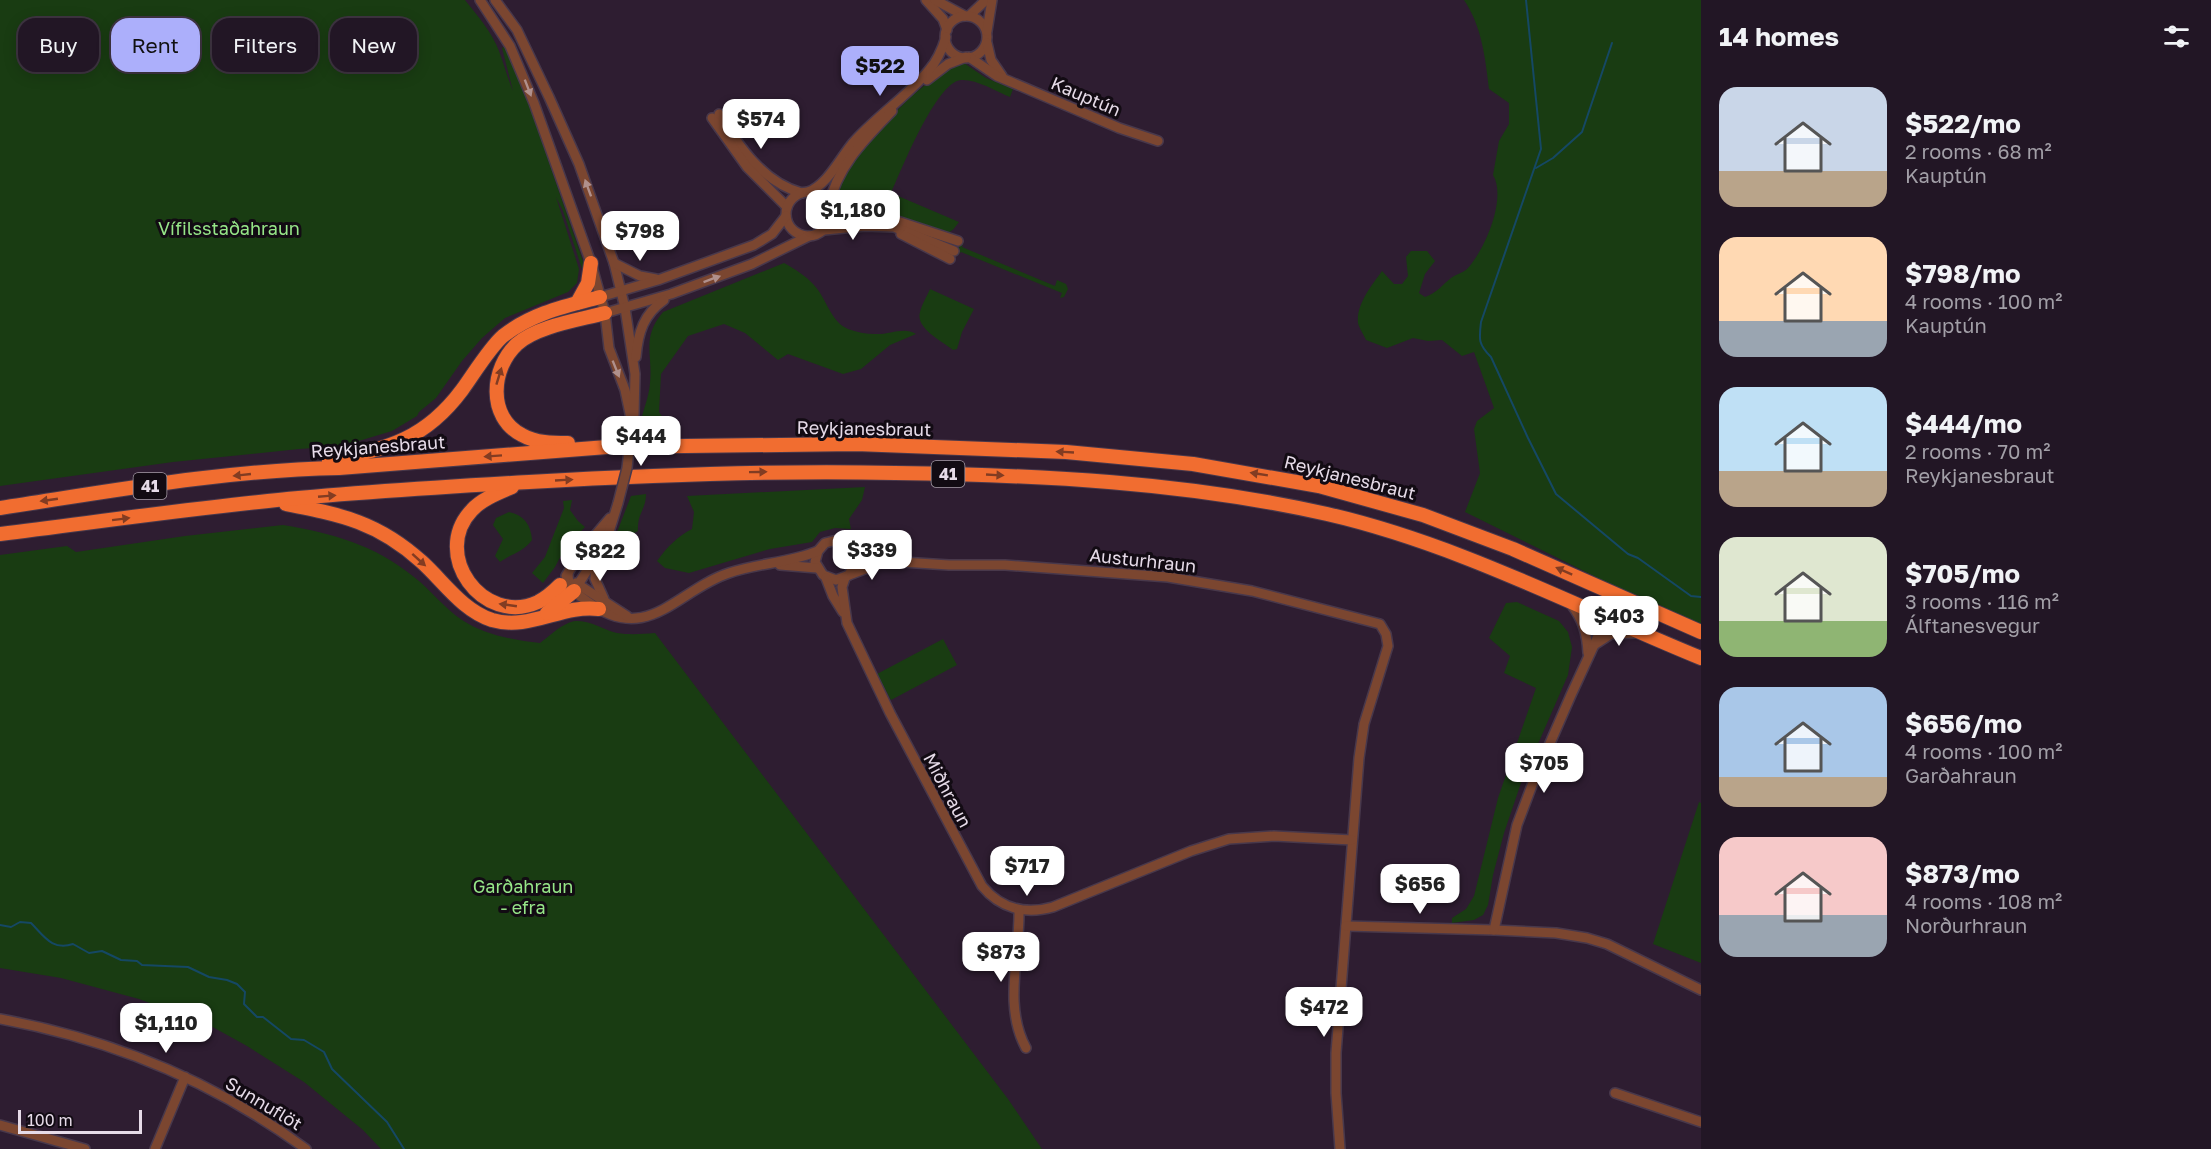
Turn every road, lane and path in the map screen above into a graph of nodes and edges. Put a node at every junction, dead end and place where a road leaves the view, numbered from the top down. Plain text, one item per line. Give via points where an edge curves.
1 (480, 0) edge
2 (495, 0) edge
3 (926, 0) edge
4 (935, 0) edge
5 (986, 0) edge
6 (992, 0) edge
7 (967, 16) junction
8 (987, 32) junction
9 (946, 34) junction
10 (987, 42) junction
11 (967, 57) junction
12 (1004, 78) junction
13 (1158, 141) dead end
14 (805, 192) junction
15 (830, 209) junction
16 (786, 211) junction
17 (824, 230) junction
18 (809, 236) junction
19 (591, 263) junction
20 (614, 263) junction
21 (658, 280) junction
22 (621, 291) junction
23 (671, 294) junction
24 (600, 297) junction
25 (577, 303) junction
26 (625, 308) junction
27 (605, 313) junction
28 (635, 374) junction
29 (632, 423) junction
30 (698, 446) junction
31 (300, 468) junction
32 (522, 483) junction
33 (269, 501) junction
34 (616, 507) junction
35 (0, 508) edge
36 (0, 534) edge
37 (851, 548) junction
38 (818, 551) junction
39 (598, 553) junction
40 (886, 561) junction
41 (772, 564) junction
42 (817, 568) junction
43 (847, 576) junction
44 (826, 578) junction
45 (570, 583) junction
46 (1617, 595) junction
47 (1572, 604) junction
48 (602, 606) junction
49 (844, 614) junction
50 (1606, 618) junction
51 (538, 620) junction
52 (1701, 632) edge
53 (1639, 633) junction
54 (1594, 645) junction
55 (1588, 656) junction
56 (1701, 658) edge
57 (1352, 840) junction
58 (1019, 910) junction
59 (1346, 926) junction
60 (1494, 930) junction
61 (1701, 990) edge
62 (0, 1018) edge
63 (1026, 1048) dead end
64 (185, 1077) junction
65 (1615, 1093) dead end
66 (1701, 1122) edge
67 (0, 1125) edge
68 (50, 1138) junction
69 (45, 1149) edge
70 (85, 1149) edge
71 (155, 1149) edge
72 (306, 1149) edge
73 (1340, 1149) edge

1 -> 19 street via 518,63
20 -> 2 street via 579,164 549,97 517,30
3 - 9 street, Kauptún via 943,19
4 - 7 street
5 - 7 street
6 - 8 street
7 - 8 street via 977,19
7 - 9 street via 954,20
8 - 10 street
9 - 11 street, Kauptún via 950,49
9 - 14 street via 940,55 928,72 874,120 819,186
10 - 11 street via 982,51
10 - 12 street via 991,60
11 - 12 street, Kauptún
11 - 15 street via 931,76 879,125 842,171 834,185
12 - 13 street, Kauptún
14 - 15 street via 821,196
14 - 16 street via 790,201
14 - 16 street via 783,185 762,169 715,116 747,167
15 - 17 street
15 - 17 street via 844,217 897,221 954,250 894,227
16 - 18 street via 791,228
16 - 21 street via 764,240
17 - 18 street
23 -> 18 street via 752,264
19 - 24 street
19 - 25 highway via 588,283
20 - 21 street
20 - 22 street
21 - 22 street
22 - 24 street
22 - 26 street
23 - 26 street
23 - 28 street via 644,319
24 - 25 highway
24 - 27 street
25 - 31 highway via 538,314 501,338 451,405 427,428 385,448
26 - 27 street
26 - 28 street
27 -> 29 street via 609,348
30 -> 27 highway via 669,441 543,442 522,435 504,418 495,388 504,361 516,345 539,331
28 - 29 street
29 - 34 street, bridge via 627,468
30 -> 31 highway, Reykjanesbraut / 41 via 607,447
46 -> 30 highway, Reykjanesbraut / 41 via 1423,515 1344,491 1218,467 1015,450 856,444
31 -> 35 highway, Reykjanesbraut / 41
33 -> 32 highway, 41
45 -> 32 highway via 522,607 501,605 475,591 459,567 457,541 467,516 483,501
32 -> 47 highway, 41 via 800,471 986,474 1172,488 1266,502 1387,531 1442,548
36 -> 33 highway, 41
33 -> 51 highway via 340,514 372,527 410,552 479,615 507,623
34 - 39 street
34 - 45 street via 582,552
37 - 38 street, Austurhraun via 842,541 831,541
37 - 40 street, Austurhraun
37 - 43 street via 855,563
38 - 41 street, Austurhraun
38 - 42 street
39 - 45 street
39 - 48 street via 595,579
40 - 43 street, Austurhraun
40 - 57 street, Austurhraun via 1168,577 1252,591 1380,624 1388,646 1362,735
41 - 42 street, Austurhraun
41 - 48 street, Austurhraun via 727,573 658,614 643,618 610,614
42 - 44 street
43 - 44 street, Austurhraun
43 - 49 street, Miðhraun via 842,587
44 - 49 street, Miðhraun
45 - 48 street, Austurhraun
45 - 51 highway
46 - 50 street
46 - 52 highway, Reykjanesbraut / 41
47 - 50 highway, 41
47 - 55 street via 1588,636
48 - 51 highway via 576,608
49 - 58 street, Miðhraun via 969,866 983,888
50 - 53 highway, 41
50 - 54 street
53 - 54 street via 1611,634
53 - 56 highway, 41
54 - 55 street
55 - 60 street via 1517,825
57 - 58 street via 1274,836 1229,839 1053,907
57 - 59 street
58 - 63 street via 1014,1009 1017,1030
59 - 60 street
59 - 73 street via 1336,1053
60 - 61 street via 1587,938
62 - 64 street, Sunnuflöt via 77,1036
64 - 71 street
64 - 72 street, Sunnuflöt
65 - 66 street
67 - 68 street
68 - 69 street
68 - 70 street

